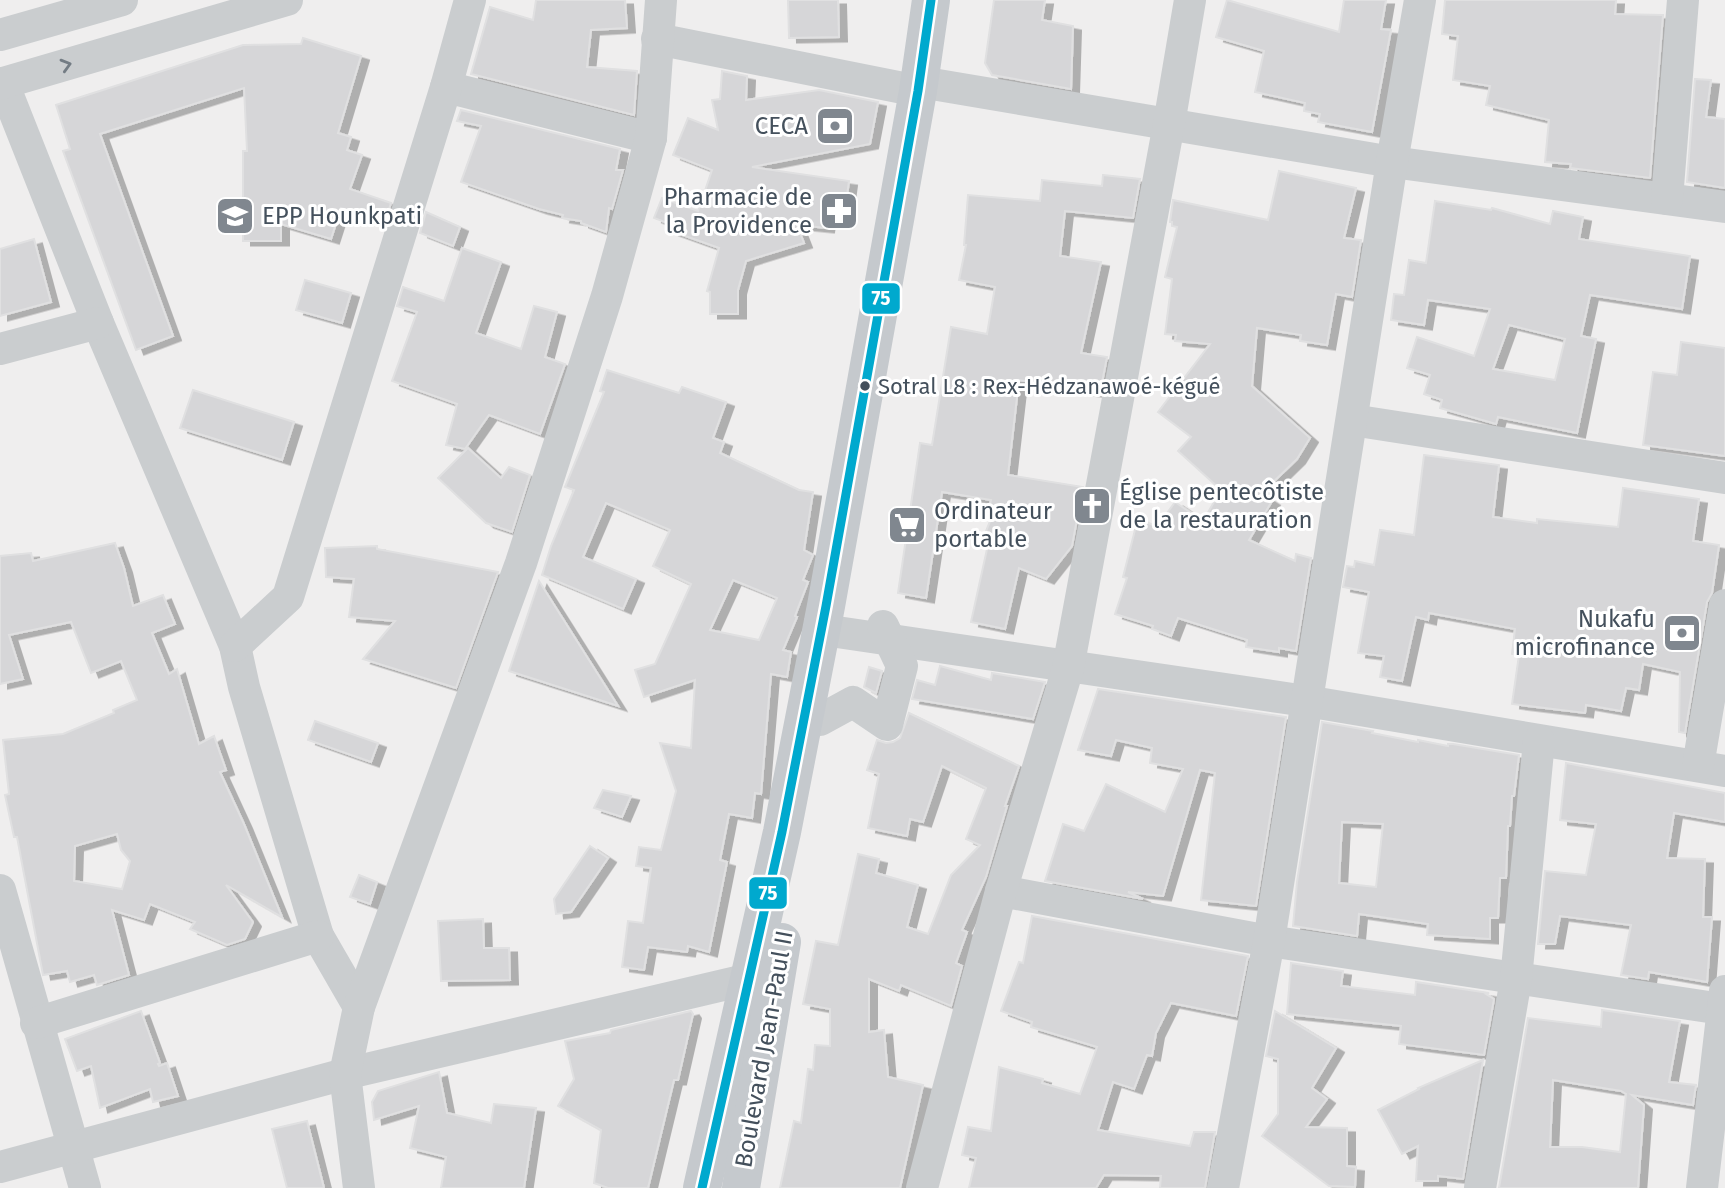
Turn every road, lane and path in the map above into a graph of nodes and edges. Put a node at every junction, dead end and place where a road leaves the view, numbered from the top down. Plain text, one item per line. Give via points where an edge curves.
1 (122, 0) edge
2 (287, 0) edge
3 (470, 0) edge
4 (660, 0) edge
5 (931, 0) edge
6 (945, 0) edge
7 (1190, 0) edge
8 (1420, 0) edge
9 (1683, 0) edge
10 (0, 34) edge
11 (657, 39) junction
12 (1, 84) edge
13 (446, 87) junction
14 (925, 88) junction
15 (1169, 124) junction
16 (651, 138) junction
17 (1392, 162) junction
18 (1667, 199) junction
19 (1725, 207) edge
20 (99, 323) junction
21 (0, 349) edge
22 (1352, 420) junction
23 (1725, 478) edge
24 (1725, 605) edge
25 (836, 635) junction
26 (235, 646) junction
27 (1068, 668) junction
28 (1307, 701) junction
29 (820, 720) junction
30 (1539, 741) junction
31 (1712, 768) edge
32 (0, 890) edge
33 (1001, 891) junction
34 (318, 936) junction
35 (1269, 942) junction
36 (749, 979) junction
37 (1516, 979) junction
38 (1723, 1000) edge
39 (359, 1007) junction
40 (36, 1023) junction
41 (345, 1074) junction
42 (73, 1147) junction
43 (0, 1167) edge
44 (85, 1188) edge
45 (359, 1188) edge
46 (702, 1188) edge
47 (741, 1188) edge
48 (922, 1188) edge
49 (1223, 1188) edge
50 (1480, 1188) edge
51 (1702, 1188) edge

1 - 10 street
12 -> 2 street
3 - 13 street
4 - 11 street
5 - 14 main road, Boulevard Jean-Paul II
6 - 14 main road, Boulevard Jean-Paul II
7 - 15 street
8 - 17 street
9 - 18 street
11 - 14 street
11 - 16 street
12 - 20 street
13 - 16 street
13 - 26 street via 288,597
14 - 15 street
14 - 25 main road, Boulevard Jean-Paul II
14 - 36 main road, Boulevard Jean-Paul II via 782,832
15 - 17 street
15 - 27 street
16 - 39 street via 607,296 521,562
17 - 18 street
17 - 22 street
18 - 19 street
20 - 21 street
20 - 26 street
22 - 23 street
22 - 28 street
24 - 31 street
25 - 27 street
25 - 29 main road, Boulevard Jean-Paul II
25 - 29 street via 882,625 902,666 887,725 853,702
26 - 34 street via 243,687
27 - 28 street
27 - 33 street
28 - 30 street
28 - 35 street
29 - 47 main road, Boulevard Jean-Paul II
30 - 31 street
30 - 37 street
32 - 40 street
33 - 35 street
33 - 48 street
34 - 39 street
34 - 40 street
35 - 37 street
35 - 49 street
36 - 41 street
36 - 46 main road, Boulevard Jean-Paul II
37 - 38 street
37 - 50 street
38 - 51 street
39 - 41 street
40 - 42 street
41 - 42 street
41 - 45 street
42 - 43 street
42 - 44 street

